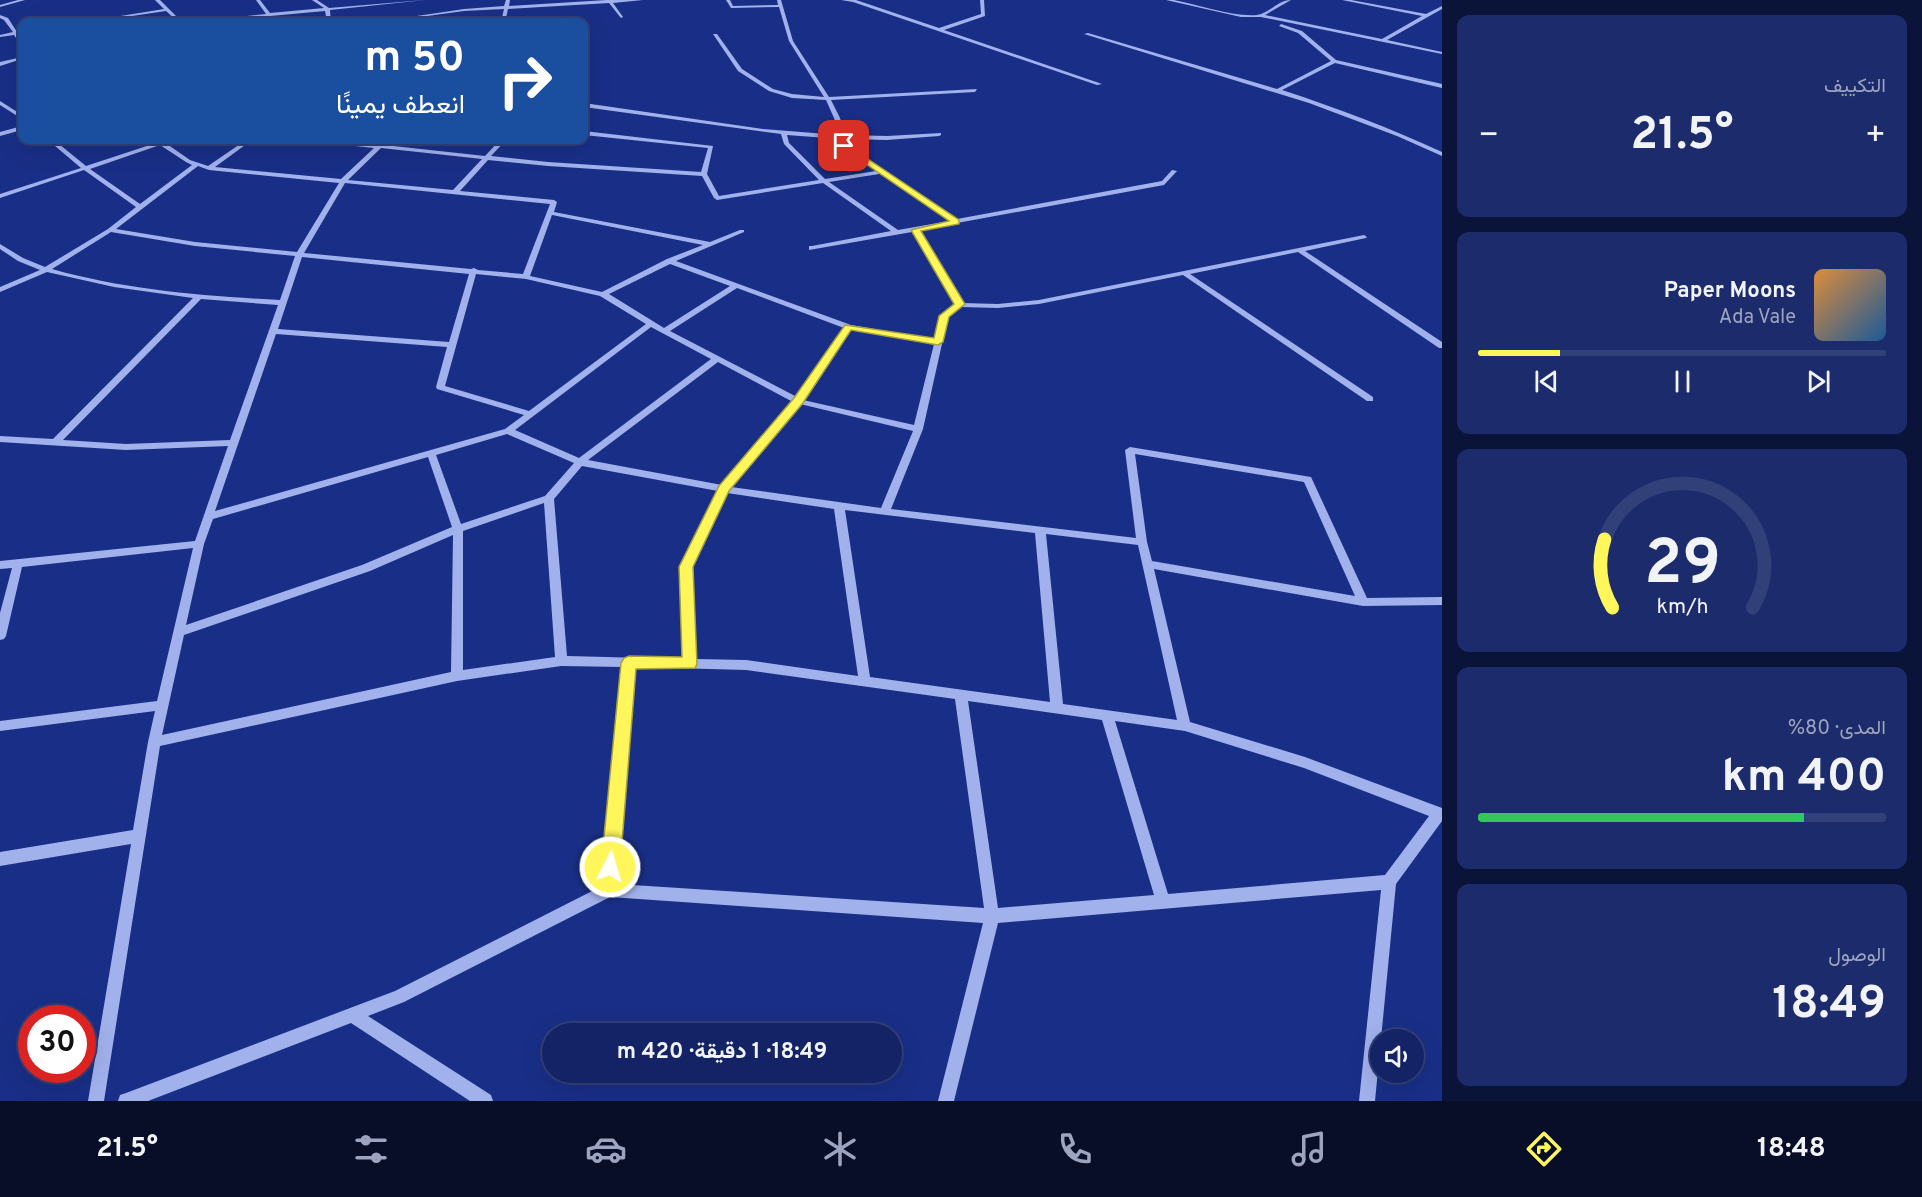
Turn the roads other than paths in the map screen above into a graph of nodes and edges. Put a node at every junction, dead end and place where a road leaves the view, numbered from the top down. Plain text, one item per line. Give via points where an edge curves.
1 (23, 0) edge
2 (156, 0) edge
3 (258, 0) edge
4 (315, 0) edge
5 (423, 0) edge
6 (508, 0) edge
7 (641, 0) edge
8 (728, 0) edge
9 (843, 0) edge
10 (982, 0) edge
11 (1168, 0) edge
12 (1289, 0) edge
13 (1344, 0) edge
14 (609, 1) edge
15 (855, 1) edge
16 (780, 3) edge
17 (0, 6) edge
18 (1442, 7) edge
19 (327, 8) junction
20 (508, 9) junction
21 (166, 10) junction
22 (268, 14) junction
23 (1429, 15) junction
24 (1442, 15) edge
25 (0, 16) edge
26 (1261, 16) junction
27 (621, 17) dead end
28 (125, 18) edge
29 (175, 18) edge
30 (231, 18) edge
31 (328, 18) edge
32 (407, 18) edge
33 (505, 18) edge
34 (939, 30) junction
35 (18, 32) edge
36 (18, 33) edge
37 (1086, 34) dead end
38 (715, 35) dead end
39 (0, 36) edge
40 (1384, 40) junction
41 (1442, 53) edge
42 (18, 59) edge
43 (1334, 61) junction
44 (0, 64) edge
45 (1099, 84) dead end
46 (1442, 86) edge
47 (975, 90) dead end
48 (1279, 90) junction
49 (829, 99) junction
50 (0, 103) edge
51 (588, 106) edge
52 (18, 107) edge
53 (10, 109) junction
54 (0, 112) edge
55 (18, 114) edge
56 (18, 129) edge
57 (784, 132) junction
58 (588, 133) edge
59 (0, 134) edge
60 (939, 134) dead end
61 (843, 136) junction
62 (56, 144) edge
63 (151, 144) edge
64 (163, 144) edge
65 (243, 144) edge
66 (381, 144) edge
67 (397, 144) edge
68 (498, 144) edge
69 (1442, 154) edge
70 (487, 157) junction
71 (197, 164) junction
72 (85, 168) junction
73 (209, 168) junction
74 (879, 171) junction
75 (1174, 171) dead end
76 (704, 174) junction
77 (344, 180) junction
78 (824, 181) junction
79 (454, 193) junction
80 (0, 196) edge
81 (140, 207) junction
82 (551, 213) junction
83 (956, 222) junction
84 (110, 230) junction
85 (915, 230) junction
86 (742, 231) dead end
87 (896, 232) junction
88 (1364, 237) dead end
89 (710, 244) junction
90 (0, 246) edge
91 (812, 248) dead end
92 (1299, 250) junction
93 (300, 253) junction
94 (670, 261) junction
95 (45, 270) junction
96 (474, 270) junction
97 (1184, 273) junction
98 (526, 277) junction
99 (737, 285) junction
100 (0, 290) edge
101 (603, 294) junction
102 (198, 298) junction
103 (283, 303) junction
104 (960, 304) junction
105 (651, 324) junction
106 (849, 327) junction
107 (272, 331) junction
108 (664, 331) junction
109 (938, 342) junction
110 (452, 345) junction
111 (1442, 346) edge
112 (718, 358) junction
113 (1370, 399) dead end
114 (798, 401) junction
115 (530, 414) junction
116 (918, 429) junction
117 (508, 430) junction
118 (0, 439) edge
119 (57, 441) junction
120 (233, 443) junction
121 (431, 453) junction
122 (580, 462) junction
123 (724, 489) junction
124 (549, 498) junction
125 (839, 506) junction
126 (885, 511) junction
127 (208, 517) junction
128 (458, 529) junction
129 (1040, 529) junction
130 (1142, 542) junction
131 (199, 544) junction
132 (18, 563) junction
133 (1147, 564) junction
134 (0, 565) edge
135 (1442, 601) edge
136 (1363, 602) junction
137 (179, 632) junction
138 (0, 636) edge
139 (561, 661) junction
140 (629, 663) junction
141 (690, 664) junction
142 (457, 675) junction
143 (865, 682) junction
144 (961, 695) junction
145 (163, 705) junction
146 (1057, 709) junction
147 (1107, 717) junction
148 (0, 726) edge
149 (1185, 726) junction
150 (154, 742) junction
151 (1441, 814) edge
152 (138, 836) junction
153 (0, 859) edge
154 (1389, 882) junction
155 (609, 890) junction
156 (1163, 901) junction
157 (992, 916) junction
158 (352, 1015) junction
159 (96, 1101) edge
160 (126, 1101) edge
161 (485, 1101) edge
162 (946, 1101) edge
163 (1367, 1101) edge

1 - 17 street
2 - 21 street
3 - 22 street
4 - 19 street
5 - 19 street
6 - 20 street
7 - 14 street
8 - 16 street via 731,8
9 - 15 street
10 - 34 street via 983,15
11 - 26 street via 1241,16
12 - 26 street
13 - 23 street
14 - 20 street
14 - 27 street
15 - 34 street
16 - 49 street via 790,39
18 - 23 street
19 - 22 street
19 - 31 street
20 - 32 street
20 - 33 street
21 - 28 street
21 - 29 street
22 - 30 street
23 - 24 street
23 - 40 street
25 - 35 street
26 - 40 street
26 - 43 street via 1300,32
34 - 45 street
36 - 39 street
37 - 48 street
38 - 49 street via 740,70 771,90
40 - 41 street
42 - 44 street
43 - 46 street
43 - 48 street
47 - 49 street
48 - 69 street
49 - 61 street
50 - 53 street
51 - 57 street
52 - 53 street
53 - 54 street
53 - 55 street
56 - 59 street
57 - 61 street
57 - 78 street via 786,143
58 - 76 street via 711,147
60 - 61 street
61 - 74 street via 844,146
62 - 72 street
63 - 72 street
64 - 71 street
65 - 73 street
66 - 77 street
67 - 70 street
68 - 70 street
70 - 76 street
70 - 79 street
71 - 73 street
71 - 81 street
72 - 80 street
72 - 81 street
73 - 77 street
74 - 78 street
74 - 83 street
75 - 83 street via 1164,183
76 - 78 street via 717,198
77 - 79 street
77 - 93 street
78 - 87 street
79 - 82 street via 554,202
81 - 84 street
82 - 89 street
82 - 98 street
83 - 85 street
84 - 93 street via 195,244
84 - 95 street
85 - 87 street
85 - 104 street
86 - 89 street
87 - 91 street
88 - 92 street
89 - 94 street
90 - 95 street
92 - 97 street
92 - 111 street
93 - 96 street
93 - 103 street
94 - 99 street
94 - 101 street
95 - 100 street
95 - 102 street via 124,288
96 - 98 street
96 - 110 street
97 - 104 street via 1039,302
97 - 113 street
98 - 101 street
99 - 106 street
99 - 108 street
101 - 105 street
102 - 103 street
102 - 119 street
103 - 107 street
104 - 109 street via 944,316
105 - 108 street
105 - 115 street
106 - 109 street
106 - 114 street
107 - 110 street
107 - 120 street
108 - 112 street
109 - 116 street
110 - 115 street via 440,387
112 - 114 street
112 - 122 street
114 - 116 street
114 - 123 street
115 - 117 street
116 - 126 street
117 - 121 street
117 - 122 street
118 - 119 street
119 - 120 street via 126,447
120 - 127 street
121 - 127 street
121 - 128 street
122 - 123 street
122 - 124 street
123 - 125 street
123 - 141 street via 686,567
124 - 128 street
124 - 139 street
125 - 126 street
125 - 143 street
126 - 129 street
127 - 131 street
128 - 137 street via 366,568
128 - 142 street
129 - 130 street
129 - 146 street
130 - 133 street
130 - 136 street via 1130,450 1308,479
131 - 132 street
131 - 137 street
132 - 134 street
132 - 138 street
133 - 136 street
133 - 149 street
135 - 136 street
137 - 145 street
139 - 140 street
139 - 142 street
140 - 141 street
140 - 155 street
141 - 143 street via 746,665
142 - 150 street
143 - 144 street
144 - 146 street
144 - 157 street
145 - 148 street
145 - 150 street
146 - 147 street
147 - 149 street
147 - 156 street
149 - 151 street via 1305,763
150 - 152 street
151 - 154 street
152 - 153 street
152 - 159 street
154 - 156 street
154 - 163 street
155 - 157 street
155 - 158 street via 399,997
156 - 157 street
157 - 162 street
158 - 160 street
158 - 161 street

